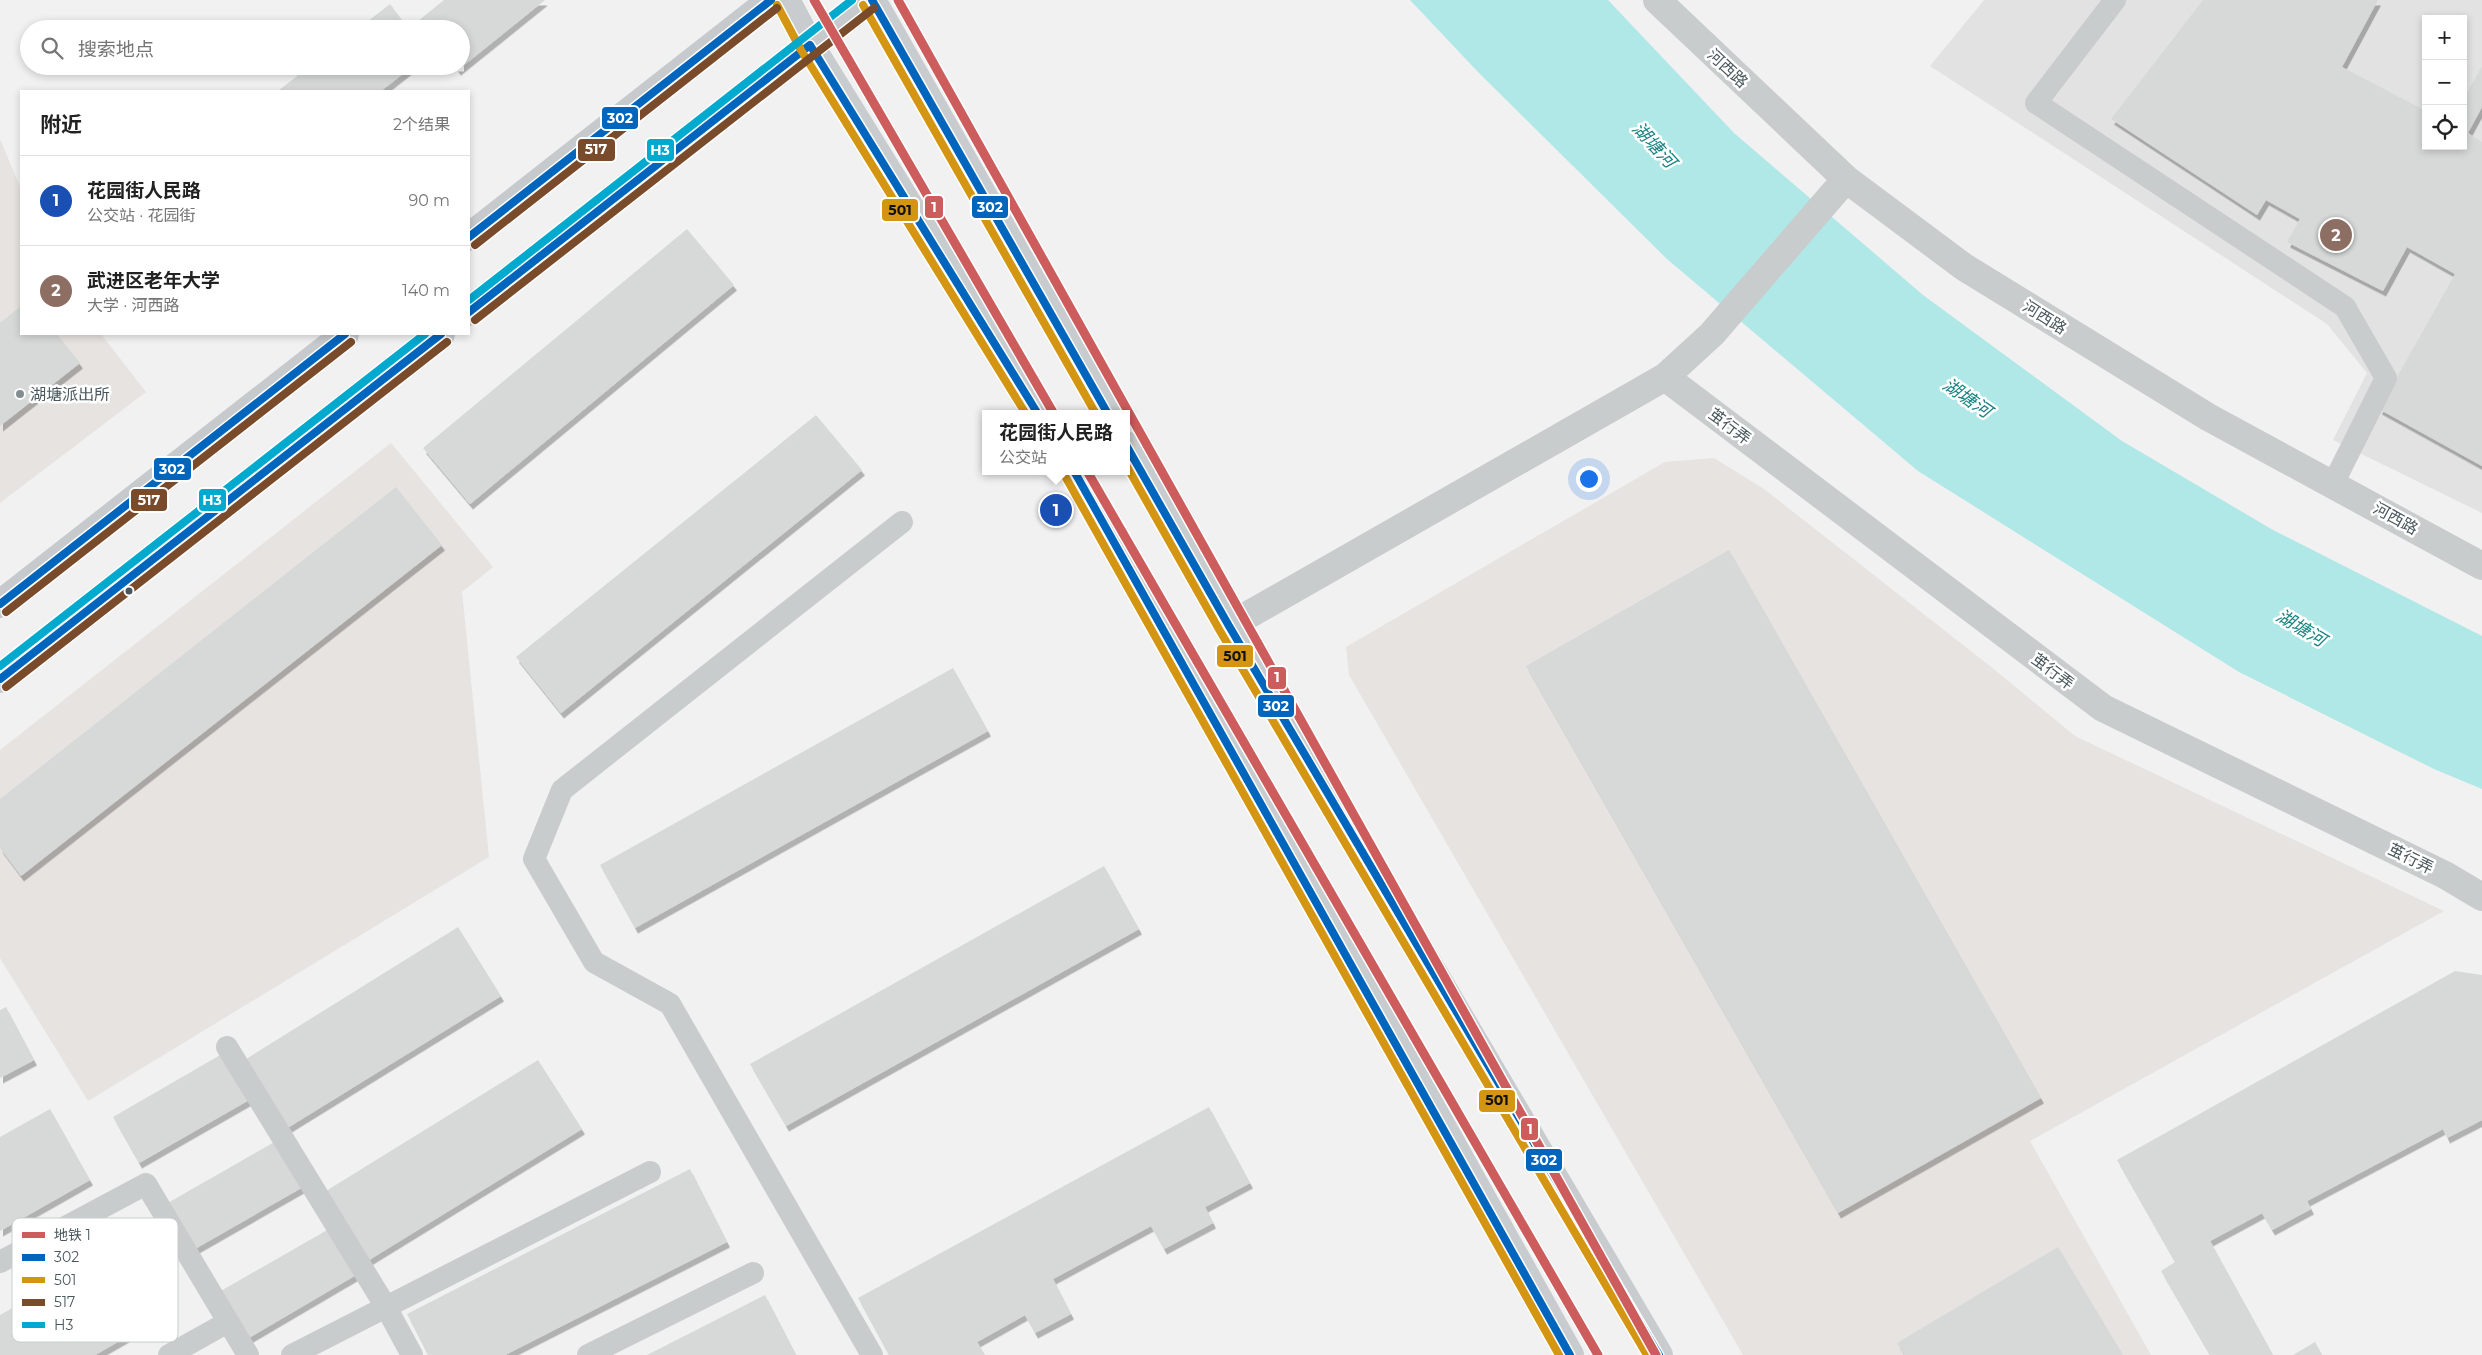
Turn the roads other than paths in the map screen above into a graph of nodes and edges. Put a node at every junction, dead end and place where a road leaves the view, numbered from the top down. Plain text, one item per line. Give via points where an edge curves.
1 (771, 0) edge
2 (786, 0) edge
3 (870, 0) edge
4 (1657, 0) edge
5 (2115, 0) edge
6 (810, 45) junction
7 (1846, 179) junction
8 (470, 236) edge
9 (470, 311) edge
10 (344, 335) edge
11 (440, 335) edge
12 (1665, 377) junction
13 (1036, 410) edge
14 (1106, 410) edge
15 (1130, 452) edge
16 (1076, 475) edge
17 (2333, 484) junction
18 (902, 522) dead end
19 (2482, 566) edge
20 (0, 604) edge
21 (1229, 626) junction
22 (0, 679) edge
23 (2482, 897) edge
24 (227, 1047) dead end
25 (650, 1172) dead end
26 (82, 1218) edge
27 (166, 1218) edge
28 (178, 1238) edge
29 (12, 1256) edge
30 (0, 1262) edge
31 (753, 1273) dead end
32 (386, 1307) junction
33 (228, 1322) junction
34 (170, 1355) edge
35 (248, 1355) edge
36 (292, 1355) edge
37 (412, 1355) edge
38 (588, 1355) edge
39 (872, 1355) edge
40 (1570, 1355) edge
41 (1659, 1355) edge

1 - 8 main road
2 - 6 main road
3 - 6 main road
3 - 14 main road
4 - 7 street, 河西路
5 - 17 lane via 2036,103 2345,306 2386,378
6 - 9 main road
6 - 13 main road
7 - 12 street via 1712,334
7 - 17 street, 河西路 via 1964,267 2208,418
10 - 20 main road
11 - 22 main road
12 - 21 street
12 - 23 street, 茧行弄 via 2103,708 2445,875
15 - 21 main road
16 - 40 main road
17 - 19 street, 河西路
18 - 39 lane via 562,790 534,859 594,962 670,1004
21 - 41 main road
24 - 32 lane
25 - 32 lane
26 - 27 lane via 146,1184
28 - 33 lane
29 - 30 lane
31 - 38 lane
32 - 36 lane
32 - 37 lane
33 - 34 lane
33 - 35 lane

